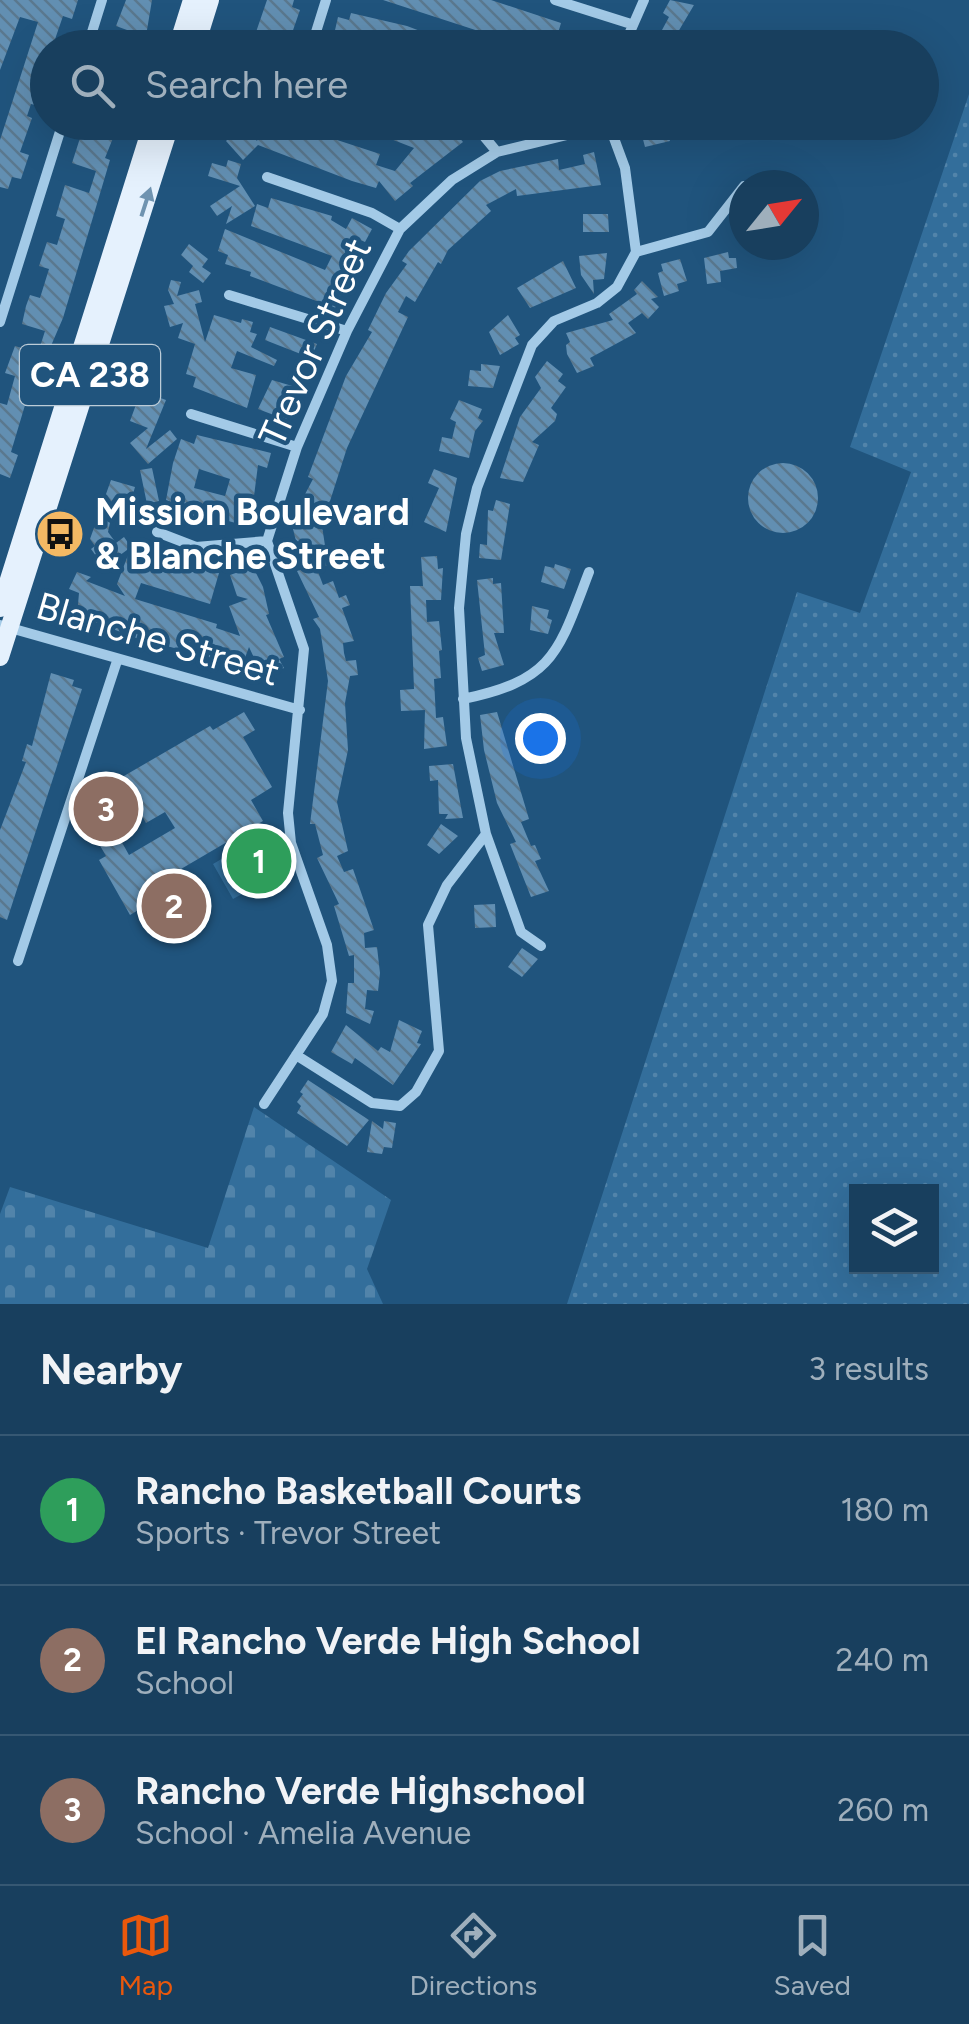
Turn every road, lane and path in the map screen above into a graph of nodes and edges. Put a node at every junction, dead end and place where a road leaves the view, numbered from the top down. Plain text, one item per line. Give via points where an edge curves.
1 (102, 0) edge
2 (192, 0) edge
3 (210, 0) edge
4 (326, 0) edge
5 (556, 0) edge
6 (644, 0) edge
7 (631, 24) junction
8 (93, 30) edge
9 (183, 30) edge
10 (201, 30) edge
11 (317, 30) edge
12 (629, 30) edge
13 (58, 140) edge
14 (148, 140) edge
15 (165, 140) edge
16 (486, 140) edge
17 (544, 140) edge
18 (614, 140) edge
19 (496, 152) junction
20 (267, 177) dead end
21 (729, 205) edge
22 (400, 229) junction
23 (636, 252) junction
24 (0, 270) edge
25 (15, 274) junction
26 (229, 295) dead end
27 (0, 322) edge
28 (347, 331) junction
29 (191, 414) dead end
30 (297, 447) junction
31 (156, 532) dead end
32 (267, 540) junction
33 (589, 572) dead end
34 (0, 608) edge
35 (4, 627) edge
36 (0, 656) edge
37 (116, 661) junction
38 (463, 699) junction
39 (300, 710) junction
40 (486, 834) junction
41 (540, 946) dead end
42 (18, 961) dead end
43 (296, 1055) junction
44 (264, 1104) dead end

1 - 8 street
2 - 9 main road
3 - 10 main road
4 - 11 street
5 - 7 street
6 - 7 street
7 - 12 street
13 - 25 street
14 - 34 main road, CA 238
35 -> 15 main road, CA 238
16 - 19 street
17 - 19 street, Trevor Street
18 - 23 street via 625,168
19 - 22 street, Trevor Street via 452,180
20 - 22 street
21 - 23 street via 708,232
22 - 28 street, Trevor Street
23 - 38 street via 616,288 554,321 532,345 490,452 466,534 459,608
24 - 25 street
25 - 27 street
26 - 28 street
28 - 30 street, Trevor Street
29 - 30 street
30 - 32 street, Trevor Street
31 - 32 street via 196,547
32 - 39 street via 304,649
33 - 38 street via 562,642 543,668 509,689
35 - 36 main road, CA 238
35 - 37 street, Blanche Street
37 - 39 street, Blanche Street
37 - 42 street
38 - 40 street
39 - 43 street via 288,813 291,843 327,944 332,981 323,1014
40 - 41 street via 521,932
40 - 43 street via 447,885 428,926 440,1051 416,1092 400,1106 372,1103
43 - 44 street

